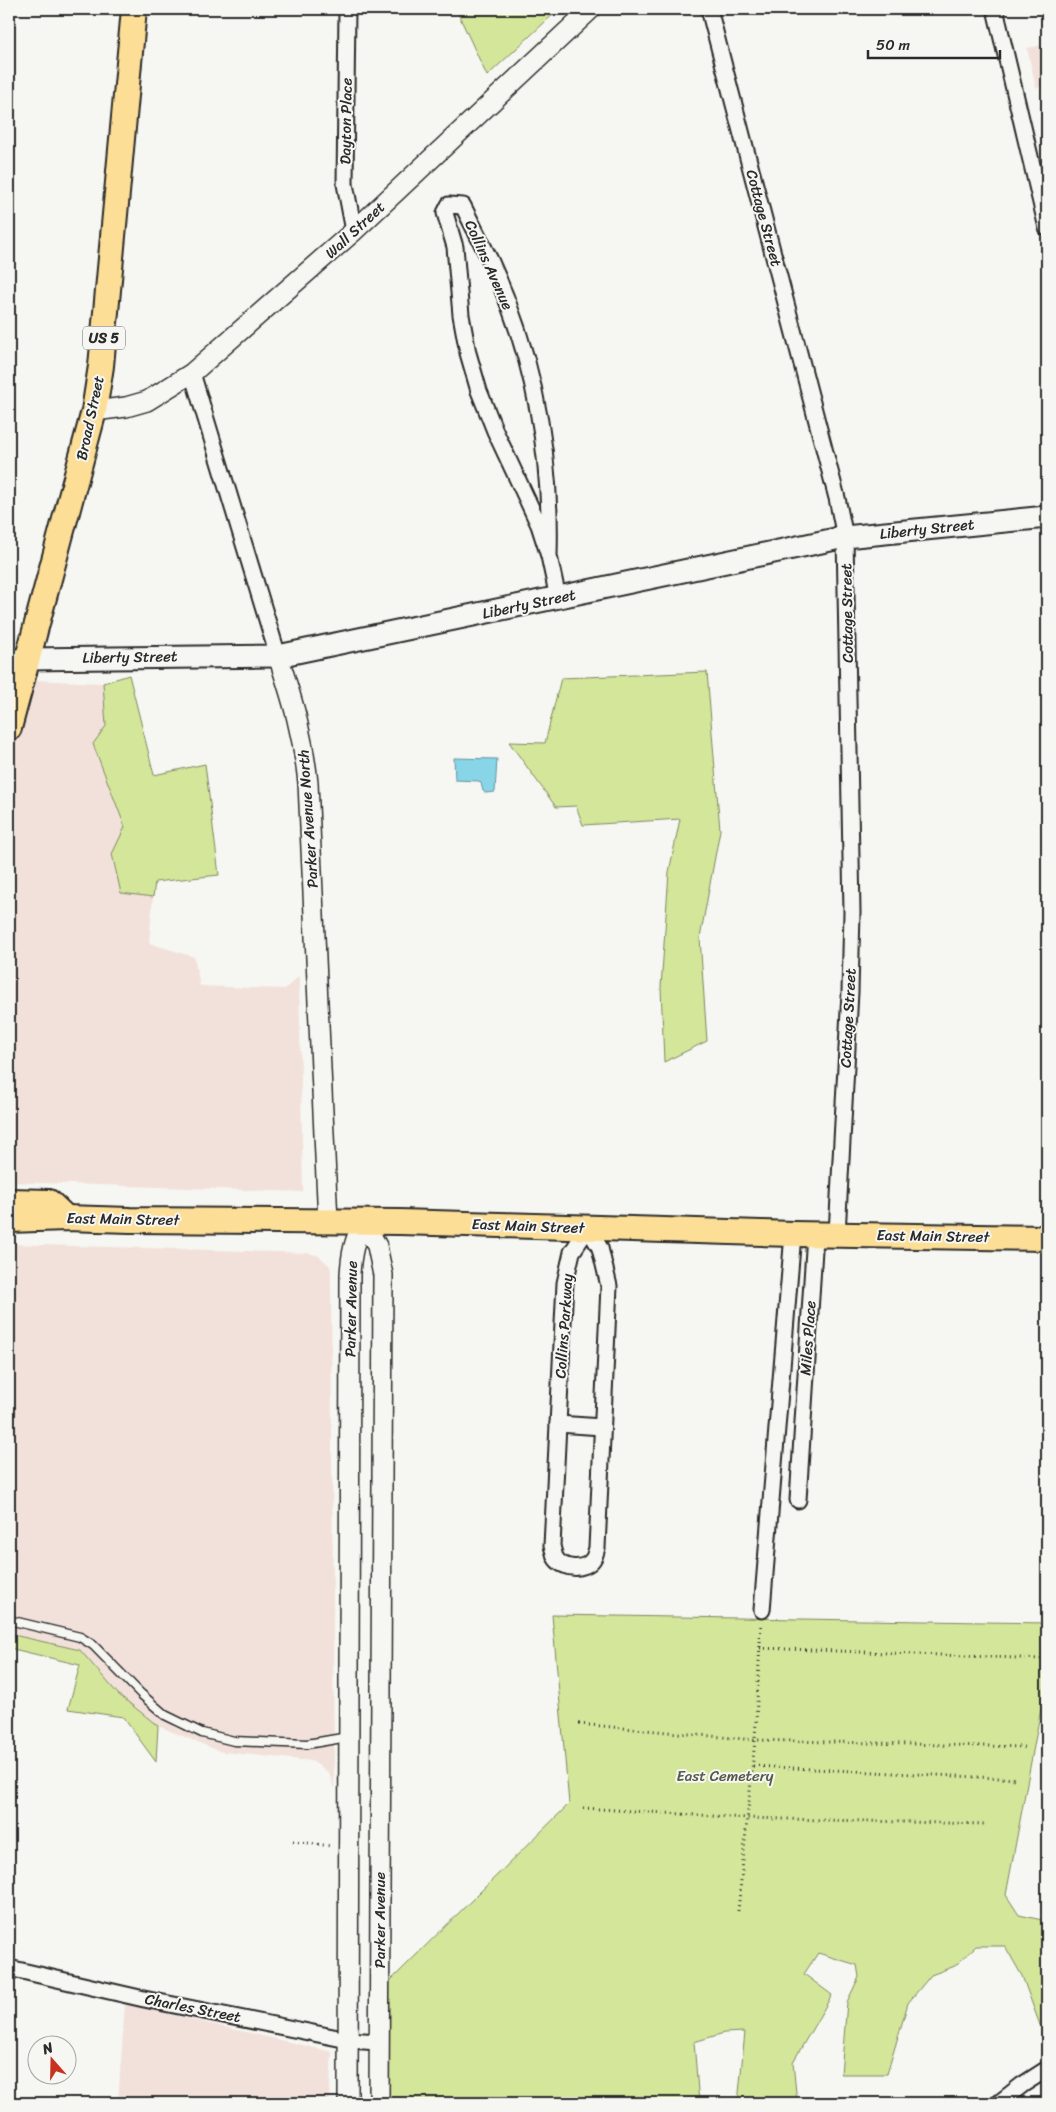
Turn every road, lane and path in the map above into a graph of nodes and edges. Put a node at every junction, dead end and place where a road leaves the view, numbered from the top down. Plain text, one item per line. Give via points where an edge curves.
1 (134, 9) edge
2 (347, 9) edge
3 (591, 9) edge
4 (709, 9) edge
5 (995, 9) edge
6 (1047, 228) edge
7 (354, 232) junction
8 (192, 373) junction
9 (94, 411) junction
10 (1047, 517) edge
11 (845, 537) junction
12 (549, 556) junction
13 (558, 598) junction
14 (278, 656) junction
15 (18, 660) edge
16 (9, 728) edge
17 (9, 1201) edge
18 (66, 1218) junction
19 (9, 1220) edge
20 (328, 1222) junction
21 (364, 1222) junction
22 (588, 1228) junction
23 (815, 1234) junction
24 (1047, 1238) edge
25 (558, 1424) junction
26 (602, 1427) junction
27 (776, 1442) junction
28 (802, 1442) junction
29 (798, 1500) dead end
30 (762, 1610) joint
31 (9, 1620) edge
32 (760, 1648) junction
33 (1044, 1659) dead end
34 (579, 1724) dead end
35 (349, 1736) junction
36 (380, 1736) junction
37 (755, 1740) junction
38 (1024, 1747) dead end
39 (752, 1766) junction
40 (1017, 1779) dead end
41 (584, 1808) dead end
42 (748, 1818) junction
43 (984, 1824) dead end
44 (293, 1841) dead end
45 (331, 1846) dead end
46 (738, 1910) dead end
47 (9, 1968) edge
48 (348, 2040) junction
49 (379, 2042) junction
50 (1047, 2069) edge
51 (348, 2103) edge
52 (379, 2103) edge
53 (999, 2103) edge

1 - 9 main road, Broad Street / US 5 via 101,366
2 - 7 street, Dayton Place via 345,184
3 - 7 street, Wall Street
4 - 11 street, Cottage Street
5 - 6 street
7 - 8 street, Wall Street
8 - 9 street, Wall Street via 147,401
8 - 14 street, Parker Avenue North
9 - 15 main road, Broad Street / US 5
10 - 11 main road, Liberty Street
11 - 13 main road, Liberty Street
11 - 23 street, Cottage Street via 852,912 850,992
12 - 12 street, Collins Avenue via 547,464 520,339 490,261 463,206 449,205 445,214 455,247 461,314 471,363 495,431 528,499
12 - 13 street, Collins Avenue
13 - 14 main road, Liberty Street
14 - 15 main road, Liberty Street
14 - 20 street, Parker Avenue North via 297,714 308,783
15 - 16 main road, Broad Street / US 5
17 - 18 main road via 48,1202
18 - 19 main road, East Main Street
18 - 20 main road, East Main Street
20 - 21 main road, East Main Street
21 - 22 main road, East Main Street
21 - 35 street, Parker Avenue via 352,1248 350,1275
21 - 36 street, Parker Avenue via 377,1246 383,1276
22 - 23 main road, East Main Street
22 - 25 street, Collins Parkway via 572,1252 565,1283
22 - 26 street, Collins Parkway via 600,1248 609,1286
23 - 24 main road, East Main Street
23 - 27 street, Miles Place
23 - 28 street, Miles Place
25 - 26 street
25 - 26 street, Collins Parkway via 552,1546 556,1558 564,1566 576,1568 593,1559 597,1548
27 - 28 street
27 - 30 street, Miles Place
28 - 29 street, Miles Place
30 - 32 path
31 - 35 lane via 80,1637 93,1645 165,1715 202,1733 234,1741 307,1744
32 - 33 path
32 - 37 path
34 - 37 path
35 - 36 street
35 - 48 street, Parker Avenue
36 - 49 street, Parker Avenue
37 - 38 path
37 - 39 path
39 - 40 path
39 - 42 path
41 - 42 path
42 - 43 path
42 - 46 path
44 - 45 path
47 - 48 street, Charles Street
48 - 49 street, Charles Street
48 - 51 street, Parker Avenue
49 - 52 street, Parker Avenue
50 - 53 street

